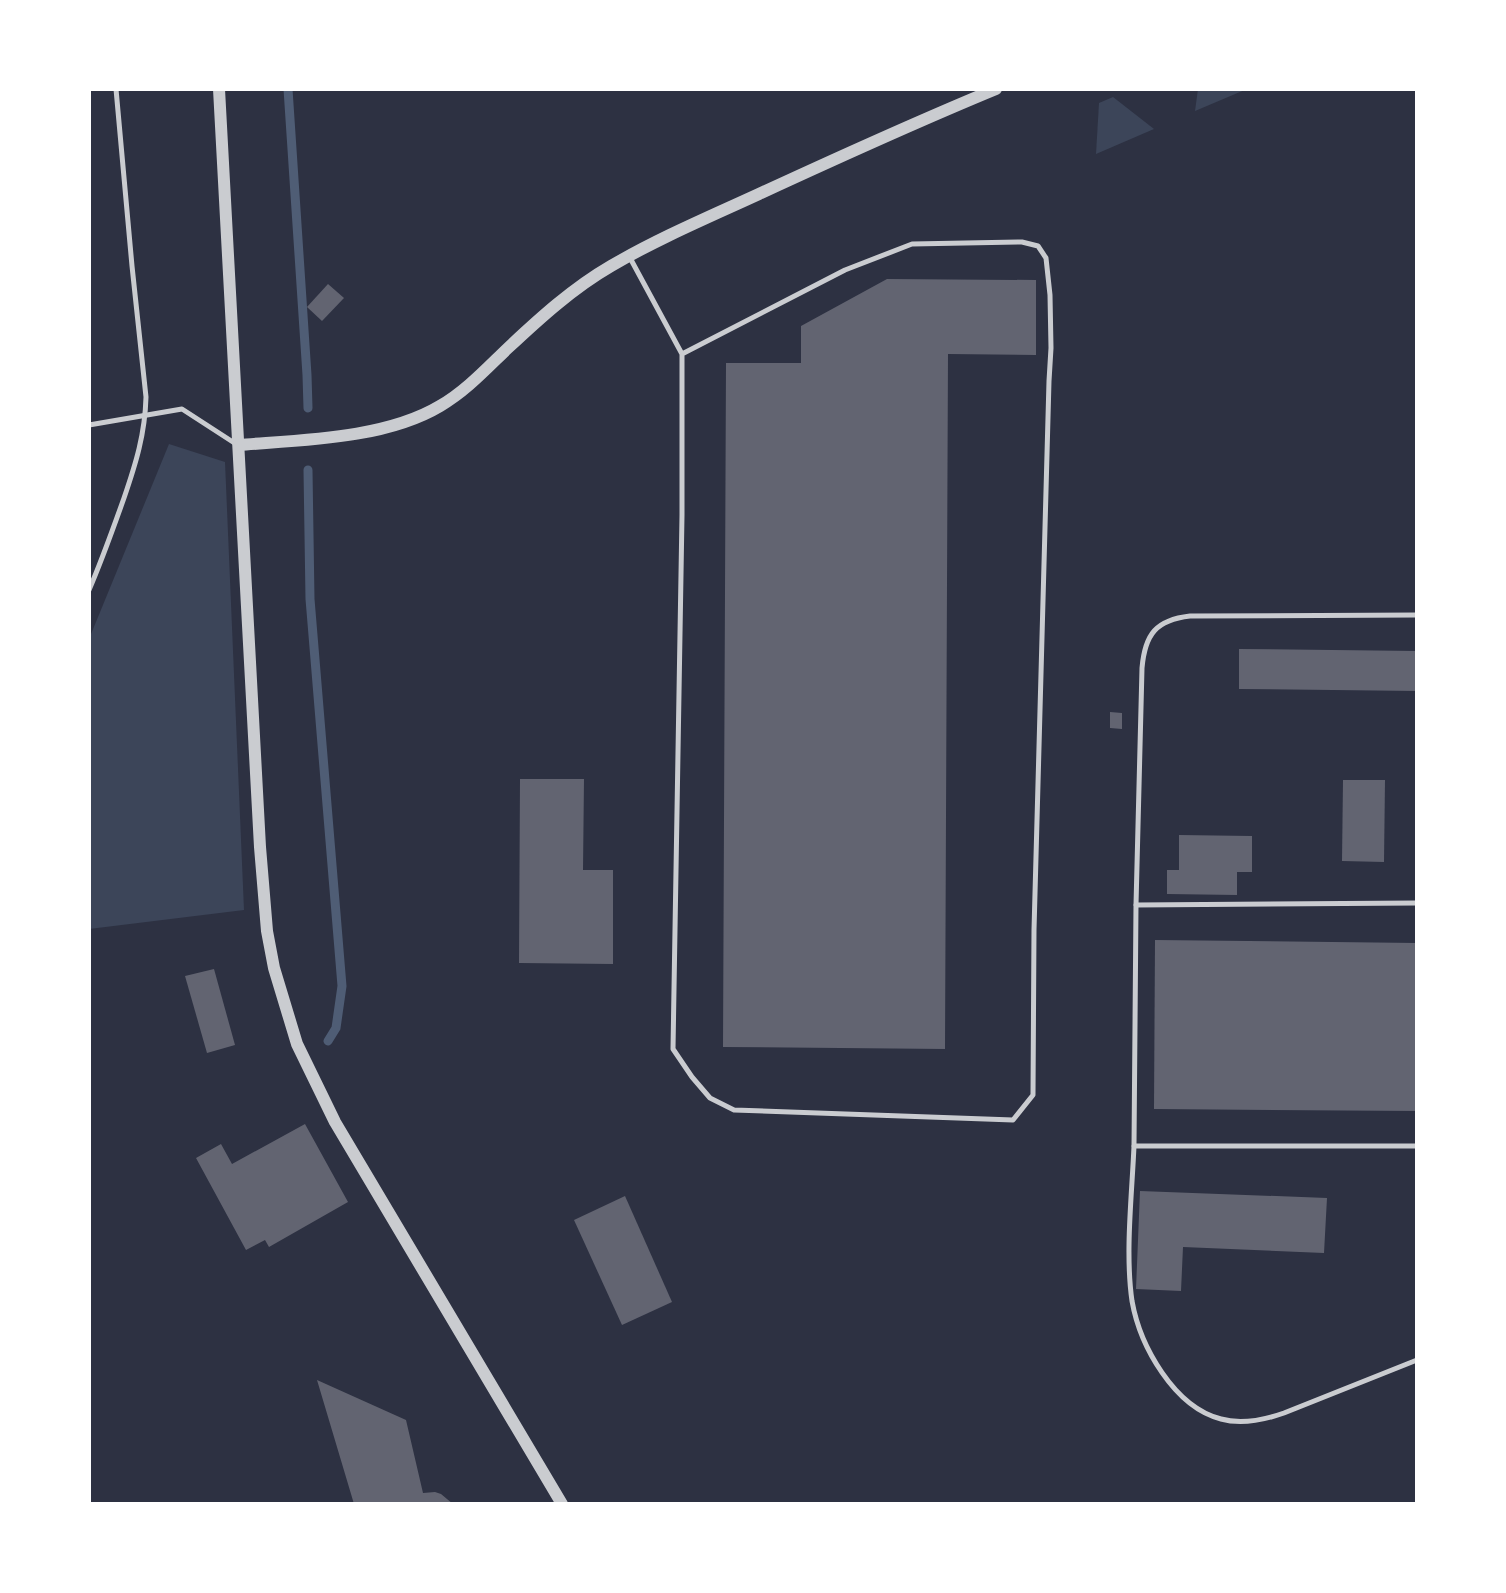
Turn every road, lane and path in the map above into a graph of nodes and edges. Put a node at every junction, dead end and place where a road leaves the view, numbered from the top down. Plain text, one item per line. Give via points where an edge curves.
1 (116, 89) edge
2 (219, 89) edge
3 (996, 89) edge
4 (629, 256) junction
5 (682, 354) junction
6 (146, 415) junction
7 (89, 425) edge
8 (239, 445) junction
9 (89, 590) edge
10 (1417, 615) edge
11 (1417, 904) edge
12 (1136, 905) junction
13 (1134, 1146) junction
14 (1417, 1146) edge
15 (1417, 1360) edge
16 (562, 1504) edge

1 - 6 lane
2 - 8 street
3 - 4 street
4 - 5 lane
4 - 8 street via 572,292 474,381 426,414 360,432
5 - 5 lane via 673,1049 710,1098 734,1110 1013,1120 1033,1096 1051,348 1046,258 1038,246 1022,242 912,244 845,270
6 - 7 lane
6 - 8 lane via 182,409
6 - 9 lane via 139,453
8 - 16 street via 263,894 285,1008 335,1122
10 - 12 lane via 1190,616 1176,617 1153,630 1142,668
11 - 12 lane
12 - 13 lane
13 - 14 lane
13 - 15 lane via 1129,1256 1135,1317 1163,1373 1194,1406 1221,1419 1268,1418

